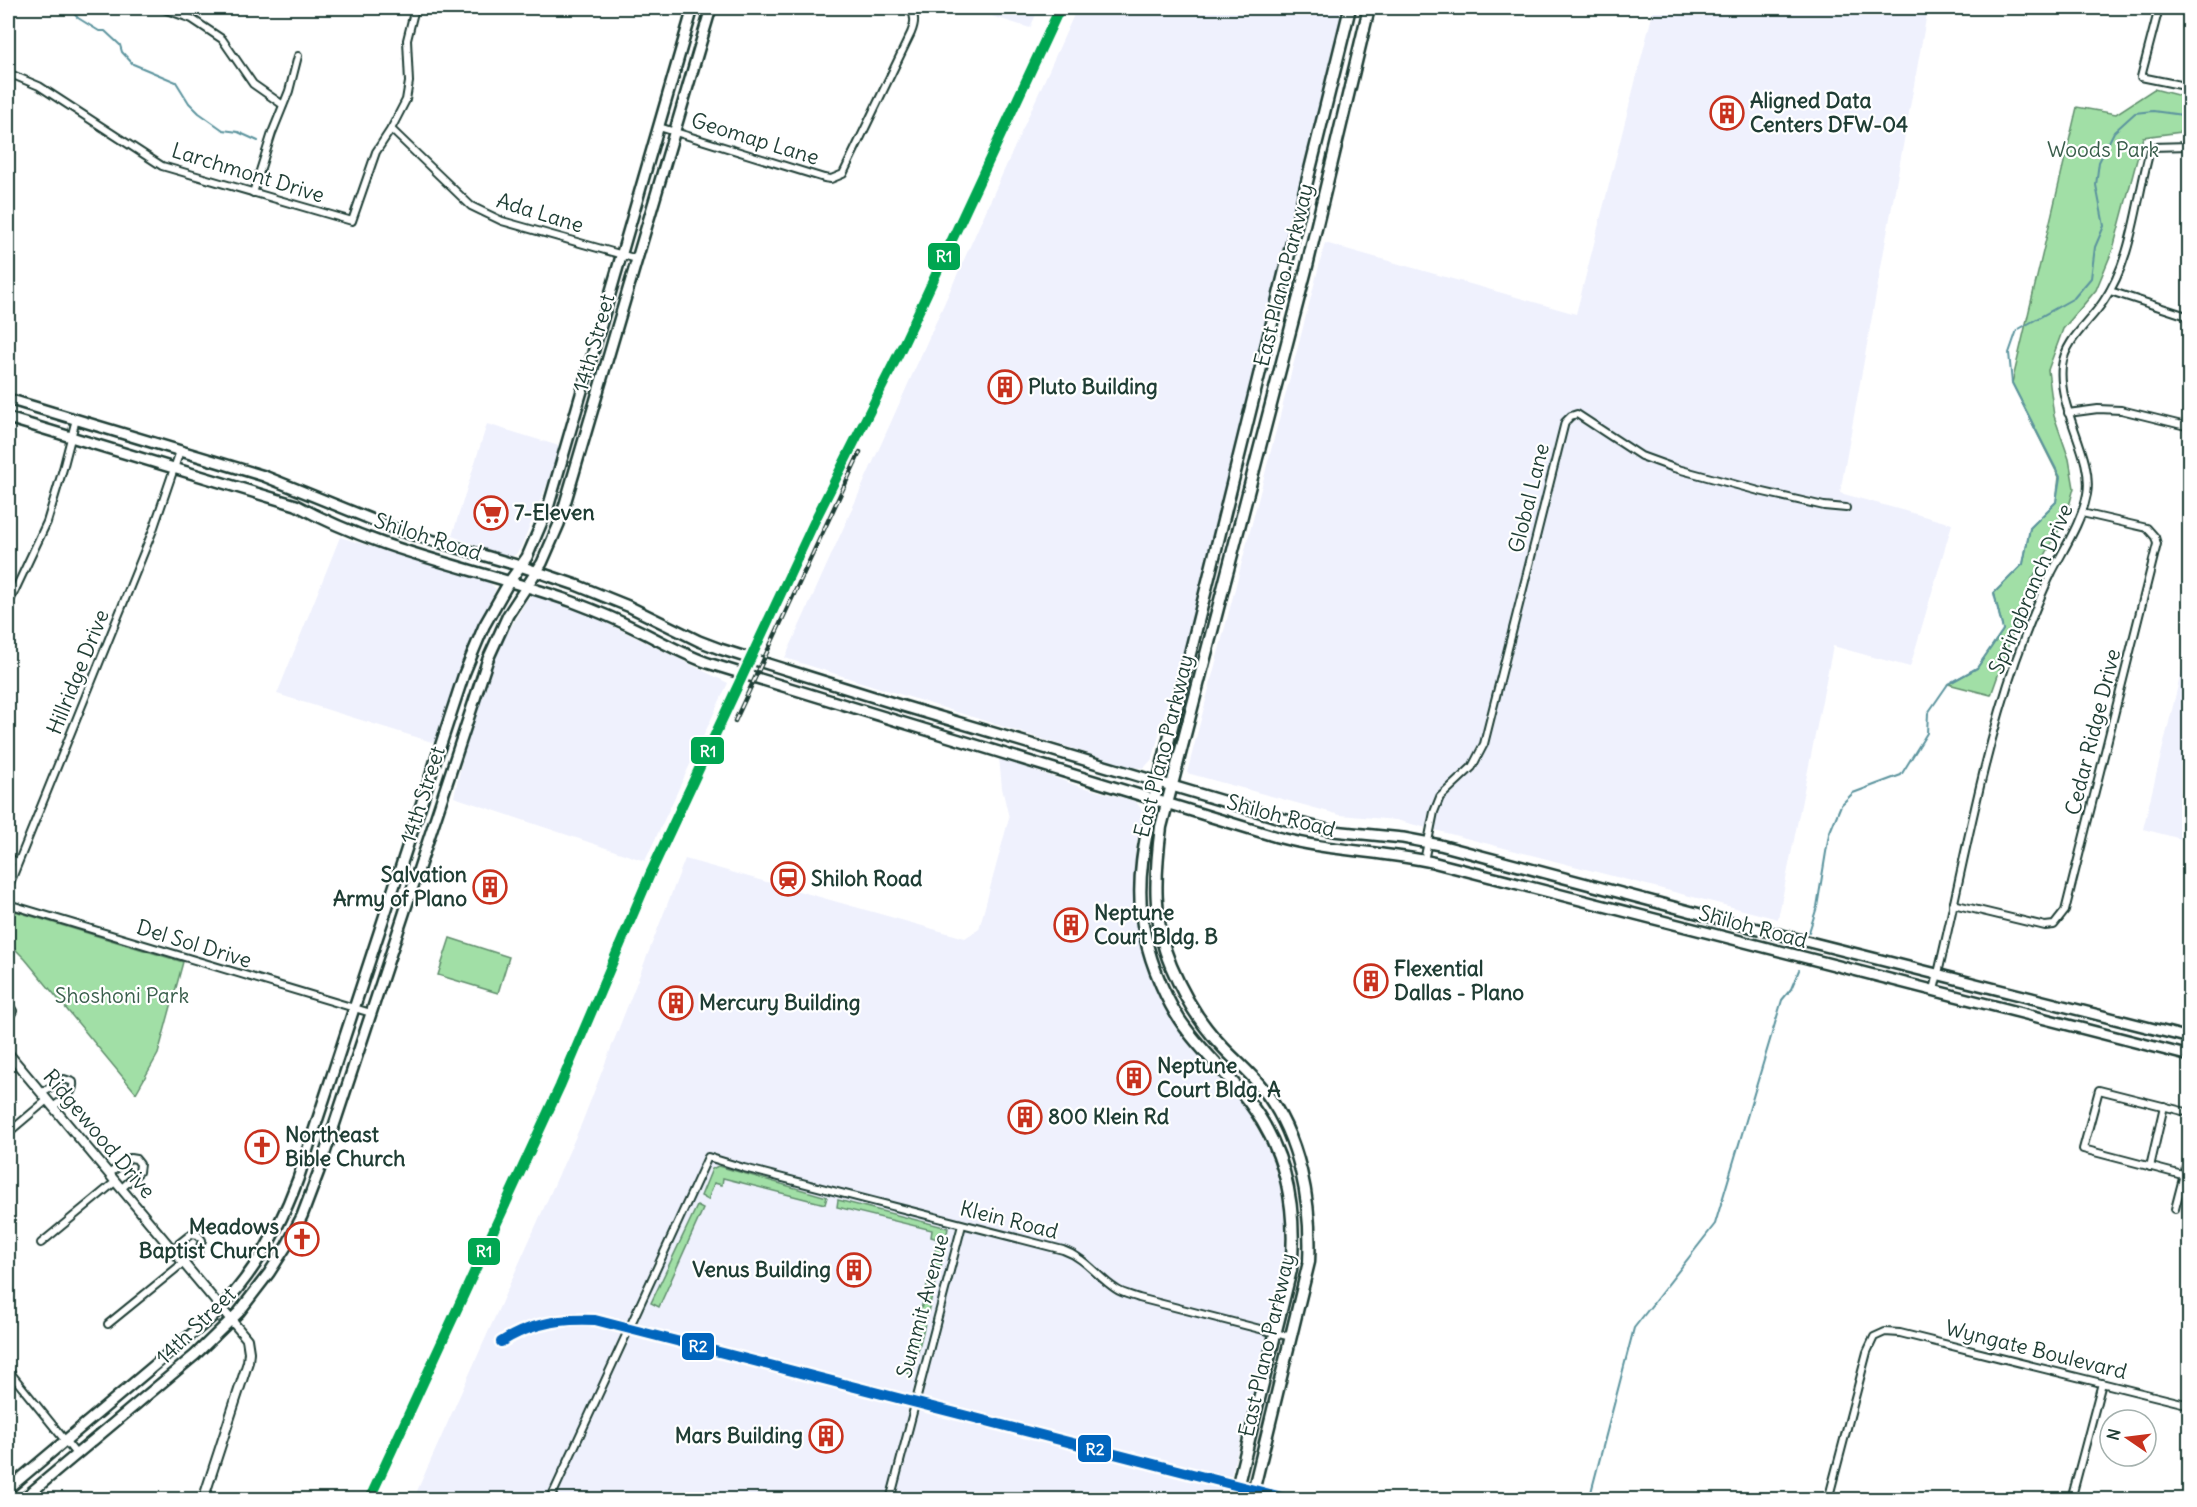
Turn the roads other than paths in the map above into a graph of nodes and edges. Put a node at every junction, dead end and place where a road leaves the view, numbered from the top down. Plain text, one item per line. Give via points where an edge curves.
1 (161, 8) edge
2 (415, 8) edge
3 (693, 8) edge
4 (711, 8) edge
5 (1350, 8) edge
6 (1369, 8) edge
7 (2159, 8) edge
8 (911, 10) edge
9 (298, 56) dead end
10 (8, 73) edge
11 (2190, 87) edge
12 (283, 105) junction
13 (658, 127) junction
14 (1322, 128) junction
15 (391, 129) junction
16 (674, 132) junction
17 (1339, 133) junction
18 (2190, 146) edge
19 (253, 194) junction
20 (621, 254) junction
21 (637, 259) junction
22 (1288, 262) junction
23 (1307, 266) junction
24 (2110, 291) junction
25 (2190, 317) edge
26 (582, 390) junction
27 (598, 395) junction
28 (8, 399) edge
29 (2068, 413) junction
30 (8, 418) edge
31 (76, 419) junction
32 (2190, 428) edge
33 (72, 437) junction
34 (180, 451) junction
35 (175, 467) junction
36 (1227, 502) junction
37 (1245, 506) junction
38 (1846, 508) dead end
39 (2082, 513) junction
40 (400, 531) junction
41 (393, 546) junction
42 (520, 566) junction
43 (536, 572) junction
44 (509, 582) junction
45 (526, 586) junction
46 (8, 605) edge
47 (1201, 610) junction
48 (1216, 614) junction
49 (684, 635) junction
50 (677, 651) junction
51 (444, 736) junction
52 (460, 741) junction
53 (1018, 741) junction
54 (1013, 757) junction
55 (1158, 783) junction
56 (1172, 787) junction
57 (1154, 798) junction
58 (1168, 803) junction
59 (1427, 842) junction
60 (8, 858) edge
61 (402, 860) junction
62 (1424, 861) junction
63 (18, 862) junction
64 (419, 865) junction
65 (1549, 874) junction
66 (8, 888) edge
67 (1544, 892) junction
68 (8, 904) edge
69 (1953, 904) junction
70 (1737, 924) junction
71 (1734, 940) junction
72 (1170, 965) junction
73 (1155, 969) junction
74 (1938, 974) junction
75 (1934, 990) junction
76 (8, 1003) edge
77 (354, 1008) junction
78 (371, 1013) junction
79 (2096, 1014) junction
80 (8, 1019) edge
81 (2091, 1030) junction
82 (2190, 1038) edge
83 (8, 1053) edge
84 (2190, 1056) edge
85 (44, 1097) junction
86 (52, 1107) junction
87 (2164, 1107) junction
88 (2190, 1113) edge
89 (319, 1116) junction
90 (335, 1121) junction
91 (8, 1133) edge
92 (2190, 1151) edge
93 (1298, 1162) junction
94 (1282, 1167) junction
95 (2150, 1167) junction
96 (109, 1174) junction
97 (2186, 1177) edge
98 (118, 1185) junction
99 (2175, 1209) dead end
100 (962, 1225) junction
101 (273, 1237) junction
102 (41, 1243) dead end
103 (287, 1245) junction
104 (171, 1250) junction
105 (183, 1263) junction
106 (221, 1309) junction
107 (232, 1321) junction
108 (108, 1324) dead end
109 (1276, 1333) junction
110 (1291, 1337) junction
111 (8, 1370) edge
112 (2102, 1383) junction
113 (2190, 1405) edge
114 (65, 1441) junction
115 (76, 1454) junction
116 (8, 1489) edge
117 (22, 1500) edge
118 (202, 1500) edge
119 (550, 1500) edge
120 (890, 1500) edge
121 (1234, 1500) edge
122 (1251, 1500) edge
123 (1828, 1500) edge
124 (2071, 1500) edge

1 - 12 street via 192,20 222,39 253,84
2 - 15 street via 407,40 406,100
3 - 13 main road, 14th Street
4 - 16 main road, 14th Street
5 - 14 main road, East Plano Parkway
6 - 17 main road, East Plano Parkway
7 - 11 street via 2141,77
8 - 16 street, Geomap Lane via 915,23 912,33 840,177 824,178
9 - 12 street
10 - 19 street, Larchmont Drive via 39,86 162,166
12 - 19 street
13 - 16 street, Geomap Lane
13 - 20 main road, 14th Street
14 - 17 main road
14 - 22 main road, East Plano Parkway
15 - 19 street, Larchmont Drive via 376,152 352,221
15 - 20 street, Ada Lane via 471,206 502,221
16 - 21 main road, 14th Street
17 - 23 main road, East Plano Parkway
18 - 24 street, Springbranch Drive via 2151,147 2132,230
20 - 21 street, Ada Lane
20 - 26 main road, 14th Street
21 - 27 main road, 14th Street
22 - 23 main road
22 - 36 main road, East Plano Parkway
23 - 37 main road, East Plano Parkway
24 - 25 street
24 - 29 street, Springbranch Drive via 2065,351 2061,378
26 - 27 main road
26 - 42 main road, 14th Street via 544,518
27 - 43 main road, 14th Street via 559,524
28 - 31 main road, Shiloh Road
29 - 32 street via 2121,410
29 - 39 street, Springbranch Drive via 2088,481
30 - 33 main road, Shiloh Road
31 - 33 street
31 - 34 main road, Shiloh Road
33 - 35 main road, Shiloh Road
33 - 46 street via 46,522
34 - 35 street, Hillridge Drive
34 - 40 main road, Shiloh Road via 275,480
35 - 41 main road, Shiloh Road via 296,505
35 - 63 street, Hillridge Drive
36 - 37 main road
36 - 47 main road, East Plano Parkway
37 - 48 main road, East Plano Parkway
38 - 59 street, Global Lane via 1780,496 1674,468 1641,456 1577,414 1570,416 1484,744 1472,768 1440,797
39 - 69 street, Springbranch Drive via 2039,599 2016,660 1983,775
39 - 69 street, Cedar Ridge Drive via 2147,528 2157,544 2065,911 2054,925 2045,926
40 - 41 main road
40 - 42 main road, Shiloh Road
41 - 44 main road, Shiloh Road
42 - 43 main road, Shiloh Road
42 - 44 main road, 14th Street
43 - 45 main road, 14th Street
43 - 49 main road, Shiloh Road via 606,597
44 - 45 main road, Shiloh Road
44 - 51 main road, 14th Street via 476,644
45 - 50 main road, Shiloh Road via 598,612
45 - 52 main road, 14th Street via 488,659
47 - 48 main road
47 - 55 main road, East Plano Parkway
48 - 56 main road, East Plano Parkway
49 - 50 main road
49 - 53 main road, Shiloh Road
50 - 54 main road, Shiloh Road via 786,689
51 - 52 main road
51 - 61 main road, 14th Street
52 - 64 main road, 14th Street
53 - 54 main road
53 - 55 main road, Shiloh Road
54 - 57 main road, Shiloh Road
55 - 56 main road, Shiloh Road
55 - 57 main road, East Plano Parkway
56 - 58 main road, East Plano Parkway
56 - 59 main road, Shiloh Road via 1333,831
57 - 58 main road, Shiloh Road
57 - 73 main road, East Plano Parkway via 1140,886 1144,934
58 - 62 main road, Shiloh Road via 1296,842
58 - 72 main road, East Plano Parkway via 1160,837 1156,888
59 - 62 street, Global Lane
59 - 65 main road, Shiloh Road
60 - 63 street
61 - 64 main road
61 - 77 main road, 14th Street
62 - 67 main road, Shiloh Road
63 - 66 street, Hillridge Drive
64 - 78 main road, 14th Street
65 - 67 main road
65 - 70 main road, Shiloh Road
67 - 71 main road, Shiloh Road
68 - 77 street, Del Sol Drive
69 - 74 street, Springbranch Drive
70 - 71 main road
70 - 74 main road, Shiloh Road
71 - 75 main road, Shiloh Road
72 - 73 main road
72 - 93 main road, East Plano Parkway via 1205,1025 1269,1098
73 - 94 main road, East Plano Parkway via 1185,1028 1254,1108
74 - 75 street, Springbranch Drive
74 - 79 main road, Shiloh Road
75 - 81 main road, Shiloh Road
76 - 80 street via 13,1011
77 - 78 street, Del Sol Drive
77 - 89 main road, 14th Street
78 - 90 main road, 14th Street
79 - 81 main road
79 - 82 main road, Shiloh Road
81 - 84 main road, Shiloh Road
83 - 85 street, Ridgewood Drive
85 - 86 street, Ridgewood Drive
85 - 86 street via 64,1078 73,1082 72,1092
85 - 91 street
86 - 96 street, Ridgewood Drive
87 - 88 street
87 - 95 street
87 - 95 street via 2098,1090 2083,1149
89 - 90 main road
89 - 101 main road, 14th Street via 290,1202
90 - 103 main road, 14th Street via 308,1202
92 - 97 street
93 - 94 main road
93 - 110 main road, East Plano Parkway via 1311,1233 1309,1262
94 - 109 main road, East Plano Parkway via 1294,1237 1291,1270
95 - 97 street
96 - 98 street, Ridgewood Drive
96 - 98 street via 130,1158 136,1159 139,1172
97 - 99 street
98 - 102 street
98 - 104 street, Ridgewood Drive
100 - 109 street, Klein Road via 1073,1254 1118,1291 1138,1298
100 - 119 street, Klein Road via 708,1157
100 - 120 street, Summit Avenue
101 - 103 main road
101 - 106 main road, 14th Street
103 - 107 main road, 14th Street
104 - 105 street, Ridgewood Drive
104 - 105 street via 191,1234 201,1238 201,1247
105 - 106 street, Ridgewood Drive
105 - 108 street
106 - 107 street, Ridgewood Drive
106 - 114 main road, 14th Street
107 - 115 main road, 14th Street
107 - 118 street, Ridgewood Drive via 248,1339 249,1352
109 - 110 street, Klein Road
109 - 121 main road, East Plano Parkway
110 - 122 main road, East Plano Parkway
111 - 114 street
112 - 113 street, Wyngate Boulevard
112 - 123 street, Wyngate Boulevard via 1900,1333 1886,1332 1874,1337
112 - 124 street
114 - 115 street
114 - 116 main road, 14th Street
115 - 117 main road, 14th Street

